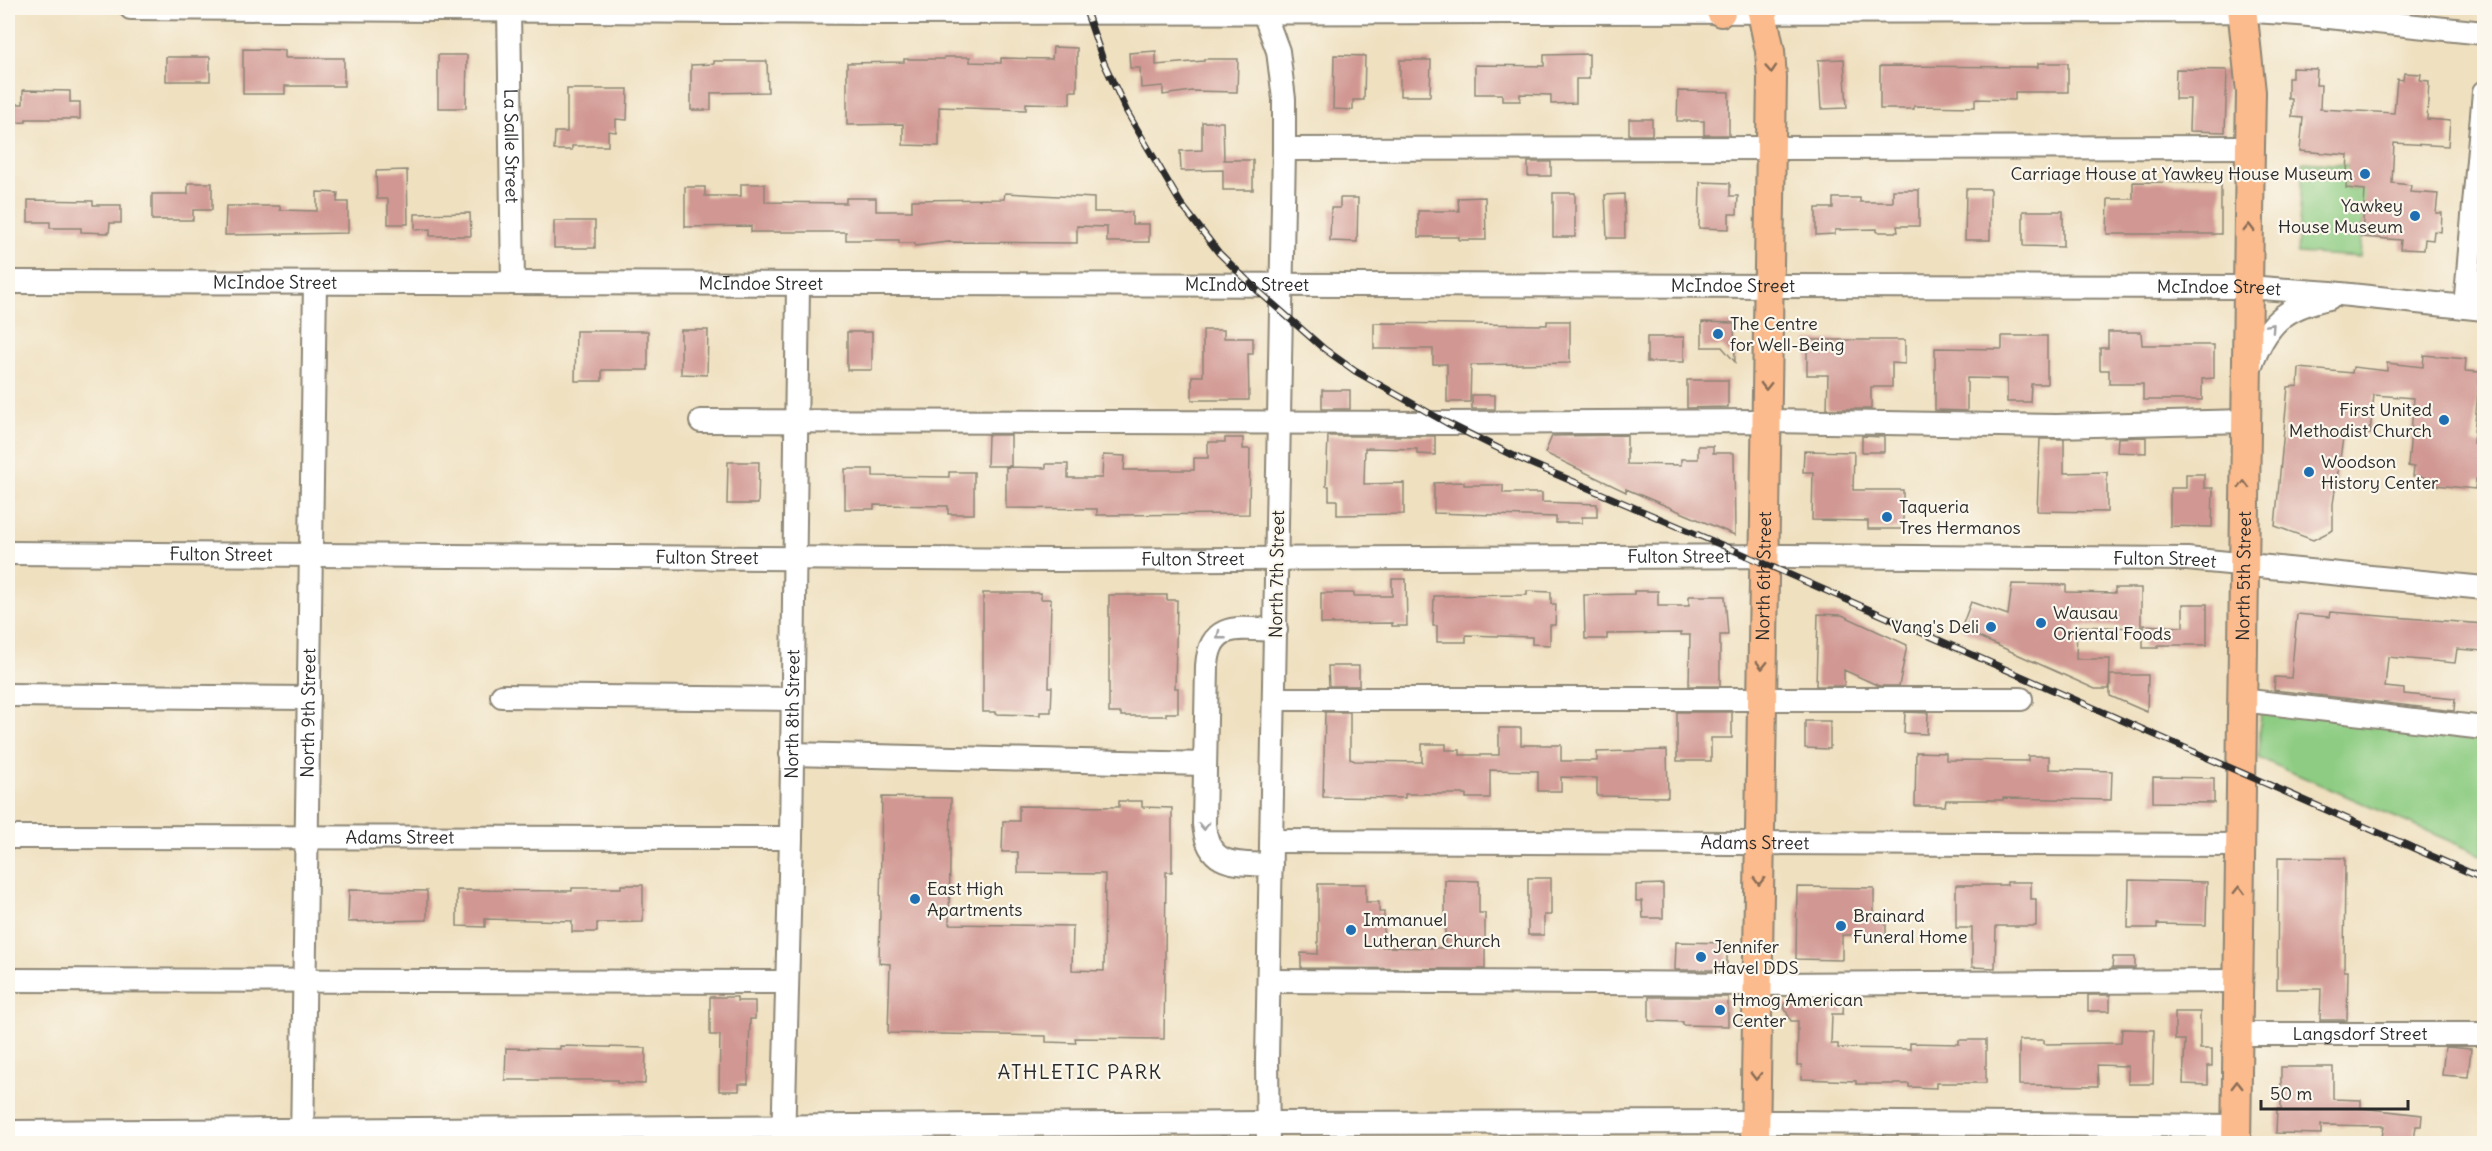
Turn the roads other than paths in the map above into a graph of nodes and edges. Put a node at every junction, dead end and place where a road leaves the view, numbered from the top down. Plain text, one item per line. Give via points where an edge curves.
1 (131, 8) edge
2 (150, 8) edge
3 (509, 9) edge
4 (1761, 9) edge
5 (885, 10) edge
6 (1263, 10) edge
7 (1721, 10) edge
8 (2243, 10) edge
9 (2484, 33) edge
10 (2484, 92) edge
11 (2250, 147) junction
12 (1284, 149) junction
13 (1770, 149) junction
14 (8, 282) edge
15 (315, 283) junction
16 (513, 283) junction
17 (798, 285) junction
18 (1282, 285) junction
19 (1767, 286) junction
20 (2247, 287) junction
21 (2348, 295) junction
22 (2475, 308) edge
23 (2246, 379) junction
24 (701, 421) dead end
25 (2245, 421) junction
26 (795, 422) junction
27 (1765, 422) junction
28 (1280, 423) junction
29 (8, 553) edge
30 (312, 554) junction
31 (1764, 556) junction
32 (794, 558) junction
33 (1278, 560) junction
34 (2243, 563) junction
35 (2484, 588) edge
36 (1276, 630) junction
37 (8, 695) edge
38 (502, 696) dead end
39 (309, 698) junction
40 (1761, 698) junction
41 (792, 699) junction
42 (1275, 699) junction
43 (2021, 699) dead end
44 (2241, 700) junction
45 (2484, 728) edge
46 (791, 754) junction
47 (1205, 764) junction
48 (8, 837) edge
49 (307, 837) junction
50 (790, 838) junction
51 (1272, 841) junction
52 (1759, 843) junction
53 (2240, 845) junction
54 (1271, 865) junction
55 (8, 980) edge
56 (305, 981) junction
57 (1269, 981) junction
58 (2238, 981) junction
59 (786, 982) junction
60 (1757, 984) junction
61 (2237, 1034) junction
62 (2484, 1034) edge
63 (8, 1132) edge
64 (1268, 1133) edge
65 (1624, 1133) edge
66 (1652, 1133) edge
67 (1755, 1133) edge
68 (783, 1135) edge
69 (2236, 1135) edge
70 (302, 1136) edge

1 - 2 street
2 - 3 street
3 - 5 street
3 - 16 street, La Salle Street
4 - 7 street
4 - 8 street
4 -> 13 main road, North 6th Street via 1772,78
5 - 6 street
6 - 7 street
6 - 12 street, North 7th Street via 1278,51 1284,99
8 - 9 street
8 - 11 main road, North 5th Street via 2251,92
10 - 22 street
11 - 13 street
20 -> 11 main road, North 5th Street
12 - 13 street
12 - 18 street, North 7th Street
13 - 19 main road, North 6th Street
14 - 15 street, McIndoe Street
15 - 16 street, McIndoe Street
15 - 30 street, North 9th Street
16 - 17 street, McIndoe Street
17 - 18 street, McIndoe Street
17 - 26 street, North 8th Street
18 - 19 street, McIndoe Street
18 - 28 street, North 7th Street
19 - 20 street, McIndoe Street
19 -> 27 main road, North 6th Street
20 - 21 street, McIndoe Street
20 - 23 main road, North 5th Street
21 - 22 street, McIndoe Street
23 -> 21 street via 2263,336 2284,314 2312,302
23 - 25 main road, North 5th Street
24 - 26 street
25 - 27 street via 2056,426
34 -> 25 main road, North 5th Street
26 - 28 street
26 - 32 street, North 8th Street
27 - 28 street
27 - 31 main road, North 6th Street
28 - 33 street, North 7th Street
29 - 30 street, Fulton Street
30 - 32 street, Fulton Street
30 - 39 street, North 9th Street
31 - 33 street, Fulton Street
31 - 34 street, Fulton Street via 2187,559
31 -> 40 main road, North 6th Street
32 - 33 street, Fulton Street
32 - 41 street, North 8th Street
33 - 36 street, North 7th Street
34 - 35 street, Fulton Street
34 - 44 main road, North 5th Street
36 - 42 street, North 7th Street
36 -> 47 street via 1228,630 1211,644
37 - 39 street
38 - 41 street
39 - 49 street, North 9th Street
40 - 42 street
40 - 43 street
40 - 52 main road, North 6th Street
41 - 46 street, North 8th Street
42 - 51 street, North 7th Street
44 - 45 street
44 - 53 main road, North 5th Street
46 - 47 street
46 - 50 street, North 8th Street
47 -> 54 street via 1204,824 1212,852 1225,861
48 - 49 street, Adams Street
49 - 50 street, Adams Street
49 - 56 street, North 9th Street
50 - 59 street, North 8th Street
51 - 52 street, Adams Street
51 - 54 street, North 7th Street
52 - 53 street, Adams Street
52 -> 60 main road, North 6th Street
58 -> 53 main road, North 5th Street
54 - 57 street, North 7th Street
55 - 56 street
56 - 59 street
56 - 70 street, North 9th Street
57 - 60 street
57 - 64 street, North 7th Street
58 - 60 street
58 - 61 main road, North 5th Street
59 - 68 street, North 8th Street
60 -> 67 main road, North 6th Street
61 - 62 street, Langsdorf Street
69 -> 61 main road, North 5th Street
63 - 70 street
64 - 65 street
64 - 68 street
65 - 66 street
66 - 67 street
67 - 69 street
68 - 70 street

